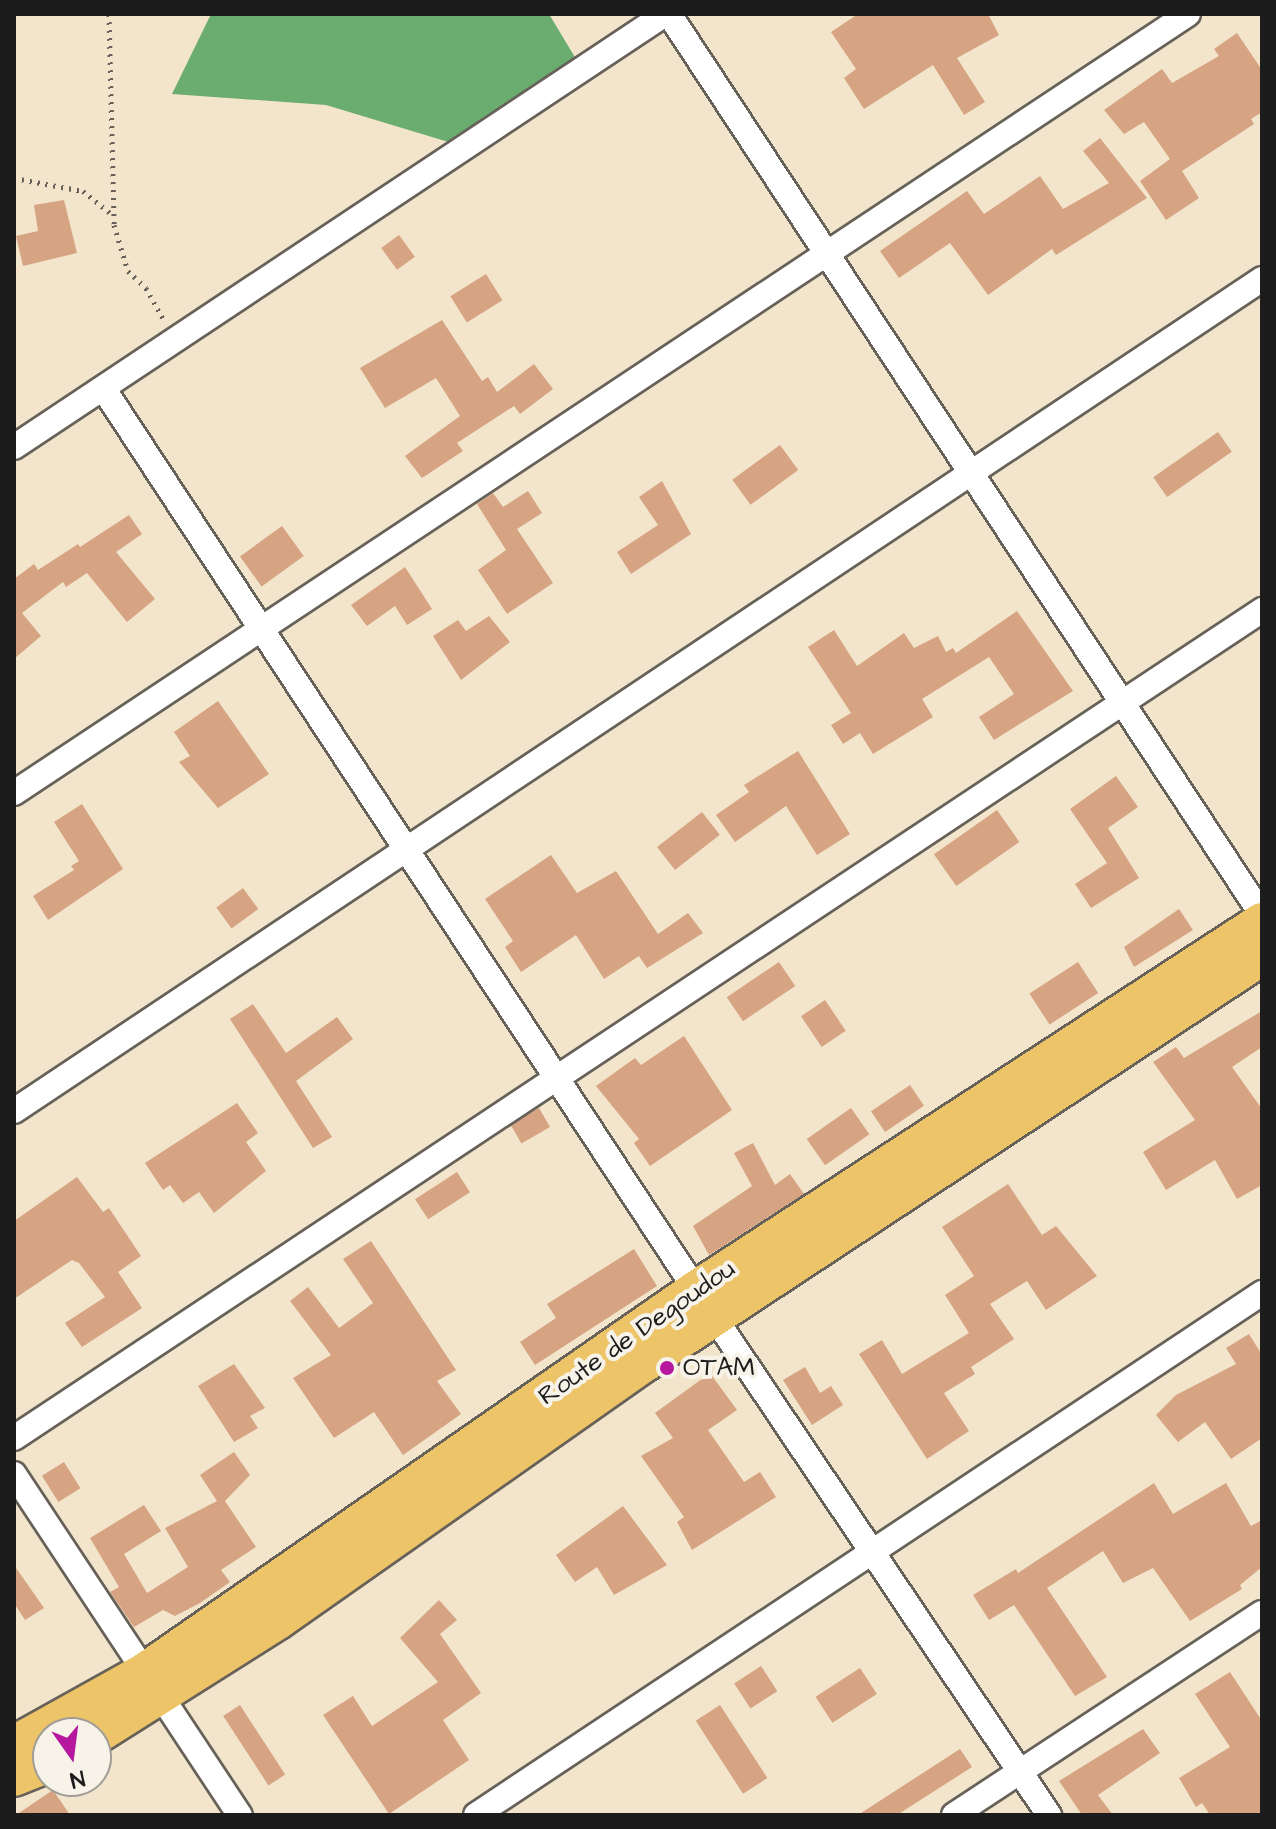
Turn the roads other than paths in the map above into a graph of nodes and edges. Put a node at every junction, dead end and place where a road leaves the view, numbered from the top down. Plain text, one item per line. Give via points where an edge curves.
1 (667, 14) edge
2 (1188, 14) edge
3 (827, 254) junction
4 (1262, 279) edge
5 (103, 388) junction
6 (14, 447) edge
7 (971, 473) junction
8 (1262, 610) edge
9 (263, 629) junction
10 (1122, 703) junction
11 (14, 793) edge
12 (408, 848) junction
13 (1262, 915) edge
14 (1262, 922) edge
15 (1262, 956) edge
16 (559, 1076) junction
17 (14, 1111) edge
18 (1262, 1293) edge
19 (705, 1303) junction
20 (14, 1438) edge
21 (14, 1474) edge
22 (872, 1550) junction
23 (1262, 1613) edge
24 (154, 1683) junction
25 (112, 1721) edge
26 (14, 1745) edge
27 (1020, 1772) junction
28 (240, 1815) edge
29 (476, 1815) edge
30 (954, 1815) edge
31 (1049, 1815) edge

1 - 3 street
1 - 5 street
2 - 3 street
3 - 7 street
3 - 9 street
4 - 7 street
5 - 6 street
5 - 9 street
7 - 10 street
7 - 12 street
8 - 10 street
9 - 11 street
9 - 12 street
10 - 13 street
10 - 16 street
12 - 16 street
12 - 17 street
14 - 19 main road, Route de Degoudou
15 - 19 main road, Route de Degoudou
16 - 19 street
16 - 20 street
18 - 22 street
19 - 22 street
19 - 24 main road, Route de Degoudou via 446,1507
21 - 24 street
22 - 27 street
22 - 29 street
23 - 27 street
24 - 25 main road, Route de Degoudou
24 - 26 main road, Route de Degoudou
24 - 28 street
27 - 30 street
27 - 31 street

